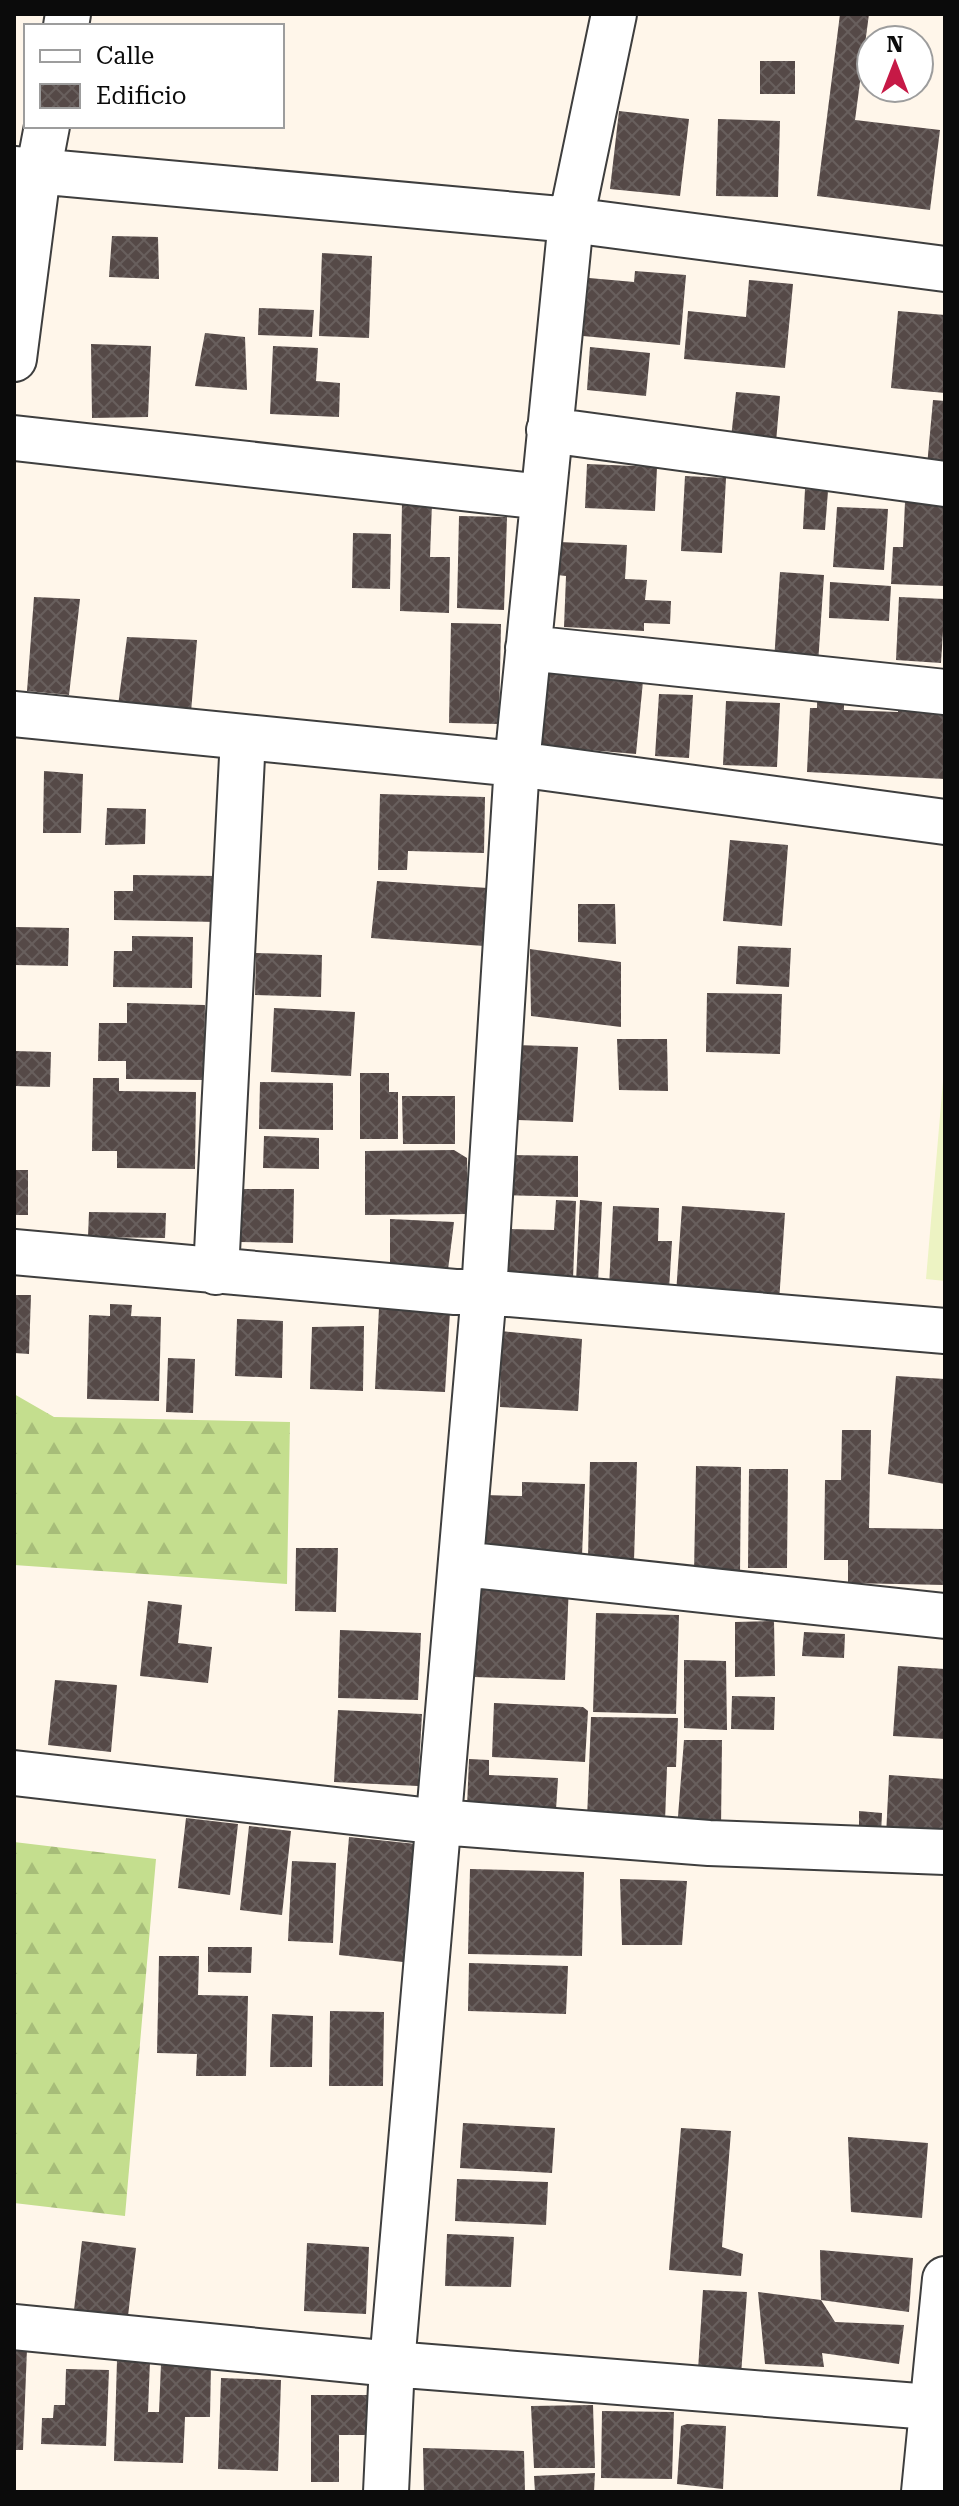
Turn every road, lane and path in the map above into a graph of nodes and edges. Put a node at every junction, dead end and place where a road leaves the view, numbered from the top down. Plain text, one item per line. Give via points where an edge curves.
1 (614, 14) edge
2 (46, 128) edge
3 (26, 171) edge
4 (571, 220) junction
5 (945, 269) edge
6 (14, 359) edge
7 (549, 430) junction
8 (14, 438) edge
9 (945, 484) edge
10 (543, 497) junction
11 (528, 648) junction
12 (945, 692) edge
13 (14, 714) edge
14 (243, 737) junction
15 (517, 764) junction
16 (945, 822) edge
17 (14, 1252) edge
18 (216, 1272) junction
19 (484, 1292) junction
20 (945, 1331) edge
21 (462, 1564) junction
22 (945, 1616) edge
23 (14, 1773) edge
24 (440, 1822) junction
25 (945, 1852) edge
26 (945, 2279) edge
27 (14, 2327) edge
28 (392, 2364) junction
29 (930, 2407) junction
30 (386, 2492) edge
31 (924, 2492) edge

1 - 4 street
2 - 3 street
3 - 4 street
3 - 6 street
4 - 5 street
4 - 7 street
7 - 9 street
7 - 10 street
8 - 10 street
10 - 11 street
11 - 12 street
11 - 15 street
13 - 14 street
14 - 15 street
14 - 18 street
15 - 16 street
15 - 19 street
17 - 18 street
18 - 19 street
19 - 20 street
19 - 21 street
21 - 22 street
21 - 24 street
23 - 24 street
24 - 25 street via 709,1843
24 - 28 street
26 - 29 street
27 - 28 street
28 - 29 street
28 - 30 street
29 - 31 street

